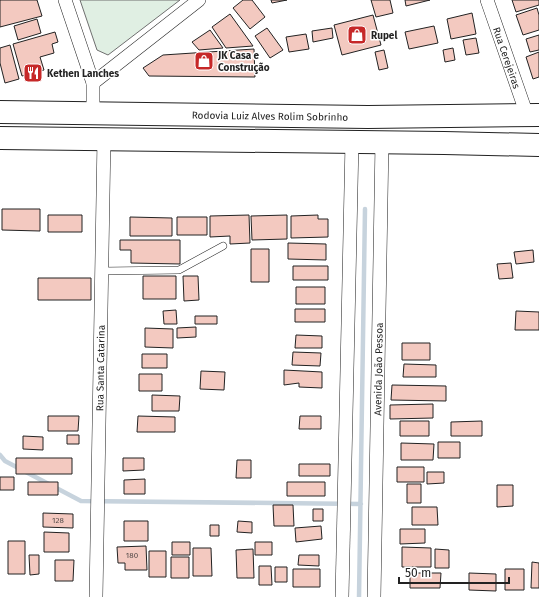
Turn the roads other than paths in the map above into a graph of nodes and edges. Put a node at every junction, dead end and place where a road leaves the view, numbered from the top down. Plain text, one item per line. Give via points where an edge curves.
1 (65, 0) edge
2 (199, 0) edge
3 (487, 0) edge
4 (93, 83) junction
5 (0, 100) edge
6 (0, 112) edge
7 (27, 112) junction
8 (93, 114) junction
9 (533, 115) edge
10 (3, 138) edge
11 (104, 138) junction
12 (352, 142) junction
13 (382, 142) junction
14 (539, 145) edge
15 (223, 246) dead end
16 (102, 270) junction
17 (96, 597) edge
18 (342, 597) edge
19 (374, 597) edge

1 - 4 street
2 - 4 street
3 - 9 street, Rua Cerejeiras
4 - 8 street
5 - 7 highway
6 - 7 highway, Rodovia Luiz Alves Rolim Sobrinho
7 - 8 highway, Rodovia Luiz Alves Rolim Sobrinho
8 - 9 highway, Rodovia Luiz Alves Rolim Sobrinho via 368,117
10 - 11 highway
11 - 12 highway
11 - 16 street, Rua Santa Catarina
12 - 13 highway
12 - 18 street
13 - 14 highway
13 - 19 street, Avenida João Pessoa
15 - 16 lane via 179,270
16 - 17 street, Rua Santa Catarina

